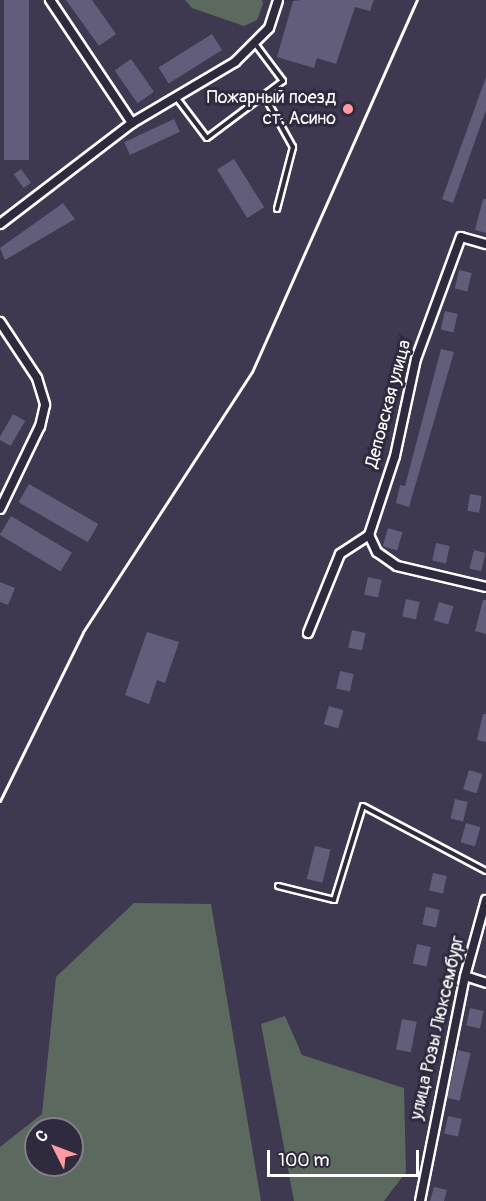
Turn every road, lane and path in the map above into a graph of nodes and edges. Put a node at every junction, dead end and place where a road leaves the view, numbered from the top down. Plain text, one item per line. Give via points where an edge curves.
1 (50, 0) edge
2 (278, 0) edge
3 (256, 45) junction
4 (264, 95) junction
5 (176, 97) junction
6 (132, 123) junction
7 (277, 209) dead end
8 (0, 224) edge
9 (486, 244) edge
10 (0, 322) edge
11 (0, 509) edge
12 (369, 535) junction
13 (486, 587) edge
14 (308, 633) dead end
15 (486, 871) edge
16 (278, 886) dead end
17 (486, 900) edge
18 (465, 976) junction
19 (486, 983) edge
20 (420, 1201) edge

1 - 6 street
2 - 3 street via 268,28
3 - 4 lane via 283,81
3 - 5 street
4 - 5 lane via 207,138
4 - 7 lane via 293,147
5 - 6 street
6 - 8 street
9 - 12 street, Деповская улица via 461,237 416,359 395,456
10 - 11 street via 37,378 45,405 40,426
12 - 13 street via 377,552 396,566
12 - 14 street via 340,554
15 - 16 lane via 363,806 334,900
17 - 18 street, улица Розы Люксембург
18 - 19 street
18 - 20 street, улица Розы Люксембург

